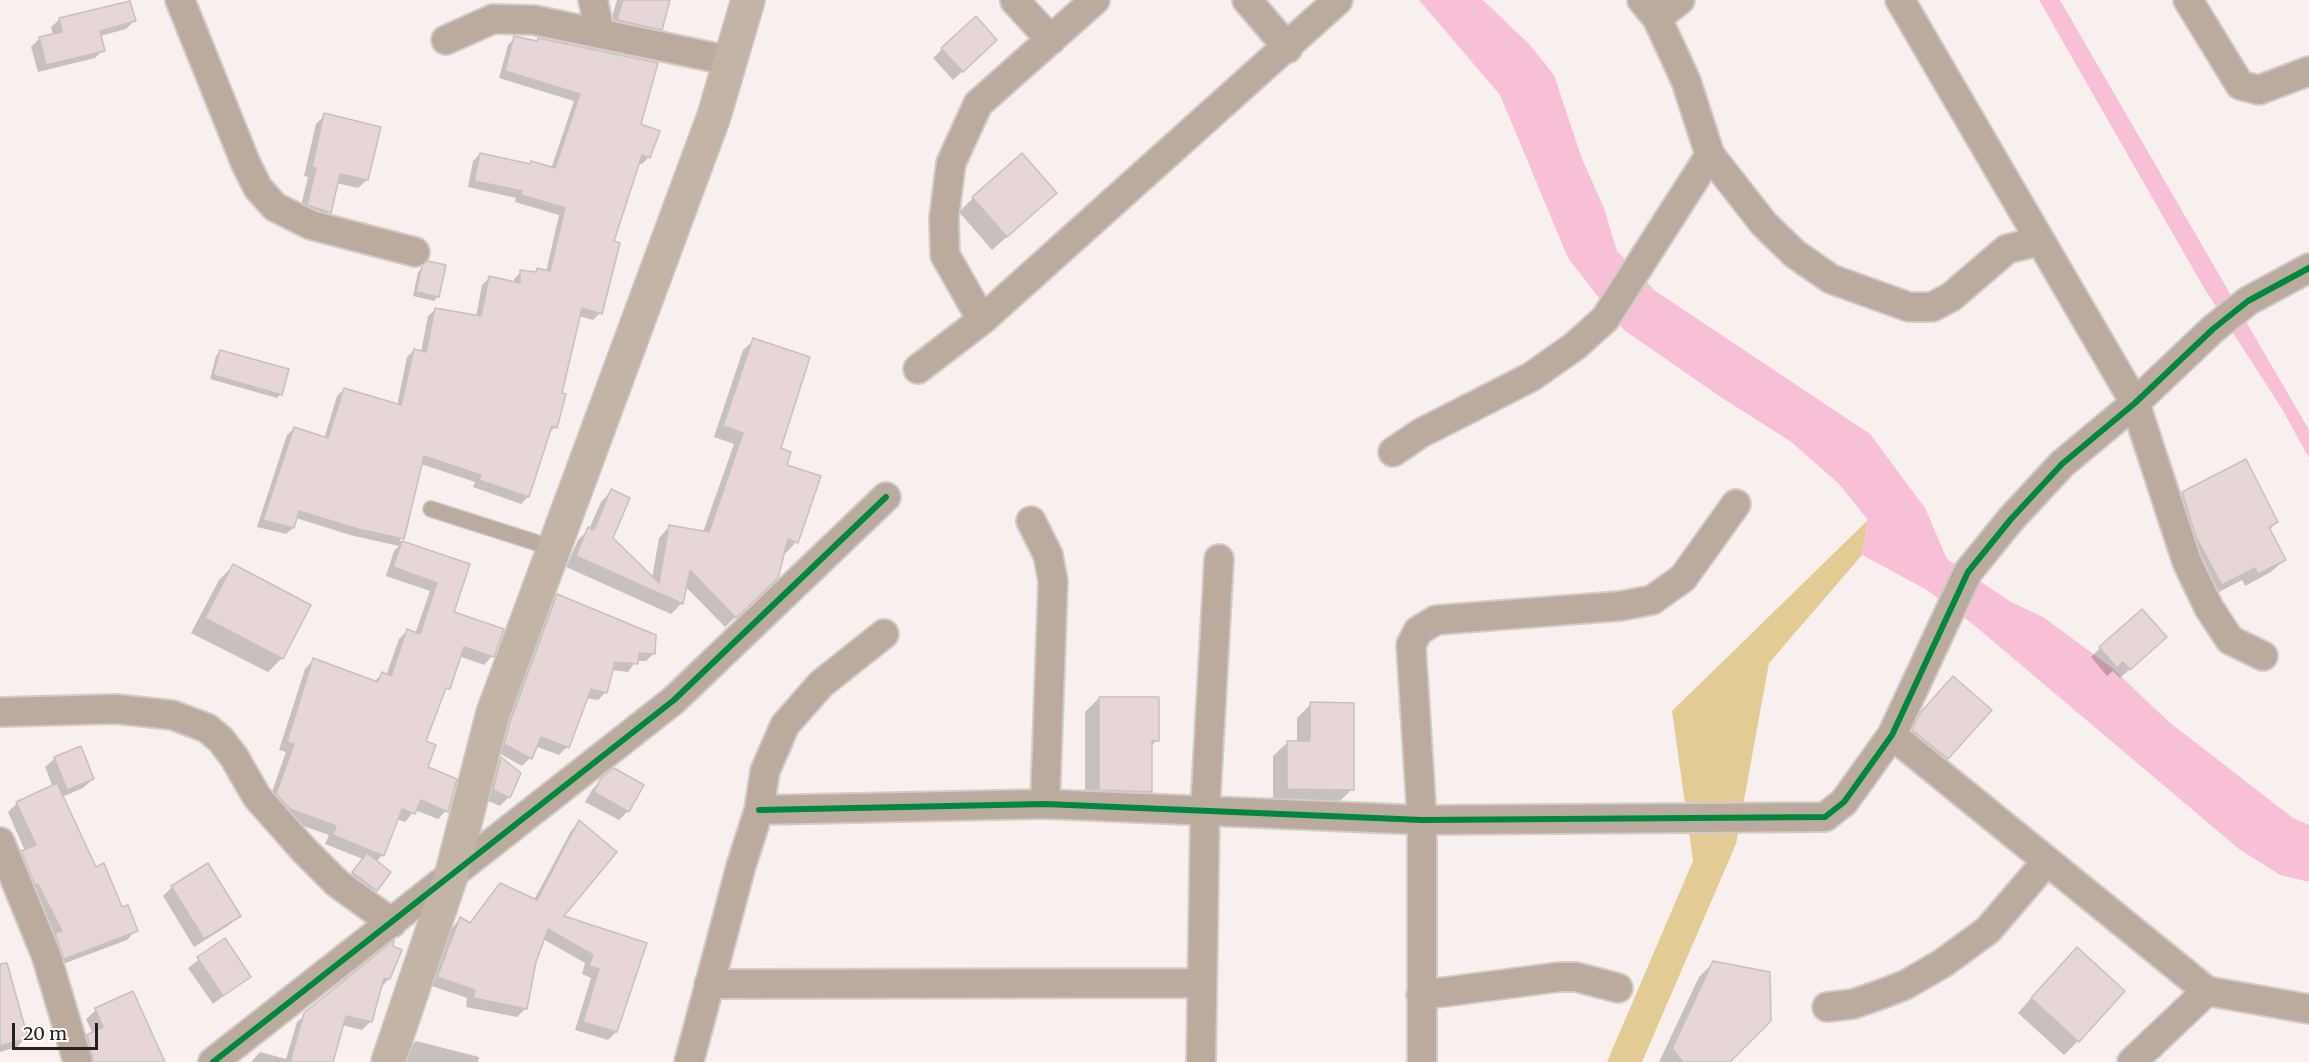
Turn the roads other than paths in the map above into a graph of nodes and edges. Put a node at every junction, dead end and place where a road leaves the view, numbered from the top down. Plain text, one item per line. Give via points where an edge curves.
1 (180, 0) edge
2 (593, 0) edge
3 (748, 0) edge
4 (1095, 0) edge
5 (1247, 0) edge
6 (1338, 0) edge
7 (1680, 0) edge
8 (1900, 0) edge
9 (2188, 0) edge
10 (1015, 1) edge
11 (1650, 9) edge
12 (600, 34) junction
13 (446, 40) dead end
14 (1051, 40) junction
15 (1287, 48) junction
16 (731, 60) junction
17 (2309, 71) edge
18 (1710, 155) junction
19 (2040, 241) junction
20 (415, 252) dead end
21 (2309, 268) edge
22 (982, 320) junction
23 (918, 369) dead end
24 (2135, 403) junction
25 (1393, 453) dead end
26 (886, 497) dead end
27 (1736, 504) dead end
28 (431, 509) dead end
29 (1031, 521) dead end
30 (553, 548) junction
31 (1219, 559) dead end
32 (884, 634) dead end
33 (2263, 656) dead end
34 (0, 712) edge
35 (1892, 735) junction
36 (1045, 804) junction
37 (759, 810) junction
38 (1204, 811) junction
39 (1422, 820) junction
40 (2, 855) edge
41 (2047, 861) junction
42 (452, 873) junction
43 (392, 923) junction
44 (1201, 983) junction
45 (709, 984) junction
46 (1618, 988) dead end
47 (2207, 991) junction
48 (1421, 995) junction
49 (1827, 1007) dead end
50 (2309, 1009) edge
51 (78, 1062) edge
52 (213, 1062) edge
53 (388, 1062) edge
54 (689, 1062) edge
55 (1201, 1062) edge
56 (1422, 1062) edge
57 (2132, 1062) edge

1 - 20 street via 246,164 258,188 274,207 310,225
2 - 12 street
3 - 16 main road
4 - 14 street
5 - 15 street
6 - 15 street
7 - 11 street
8 - 19 street
9 - 17 street via 2240,85 2259,90
10 - 14 street
11 - 18 street via 1686,81
12 - 13 street via 534,20 493,19
12 - 16 street
14 - 22 street via 978,104 951,163 944,218 945,255
15 - 22 street
16 - 30 main road via 714,116
18 - 19 street via 1764,224 1795,254 1831,279 1909,307 1932,307 1951,297 2007,249
18 - 25 street via 1605,319 1531,377 1421,433
19 - 24 street
21 - 24 street via 2248,301
22 - 23 street
24 - 33 street via 2187,562 2205,599 2230,640
24 - 35 street via 2062,464 1968,572
26 - 42 street via 674,700
27 - 39 street via 1683,578 1652,600 1620,606 1436,620 1418,631 1411,645
28 - 30 lane
29 - 36 street via 1048,555 1053,581
30 - 42 main road via 493,713
31 - 38 street
32 - 37 street via 821,684 785,725 765,771
34 - 43 street via 116,709 172,715 207,728 234,757 257,797 304,850 337,883
35 - 39 street via 1844,802 1825,817
35 - 41 street
36 - 37 street
36 - 38 street
37 - 45 street
38 - 39 street
38 - 44 street
39 - 48 street
40 - 51 street via 46,955
41 - 47 street
41 - 49 street via 1988,930 1943,963 1882,994 1853,1004
42 - 43 street
42 - 53 main road
43 - 52 street
44 - 45 street
44 - 55 street
45 - 54 street
46 - 48 street via 1576,977 1558,977
47 - 50 street
47 - 57 street
48 - 56 street

